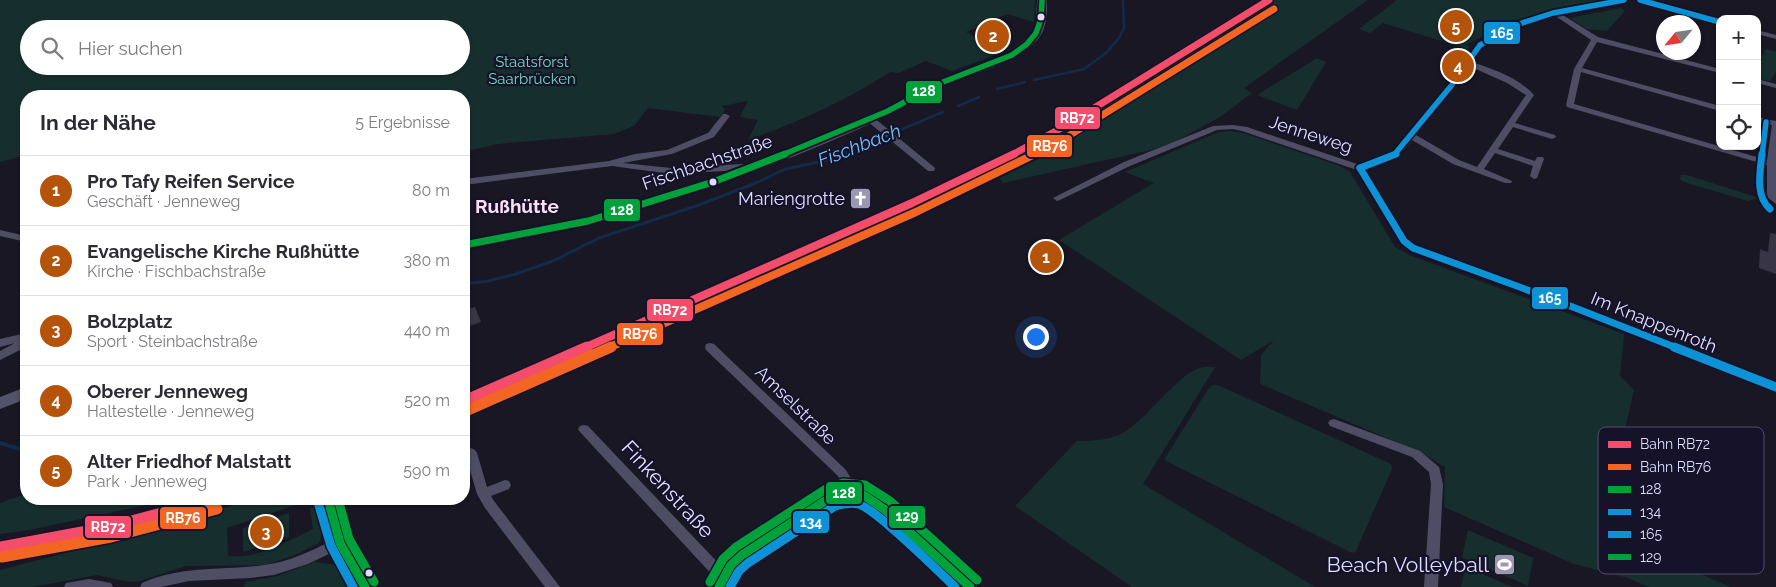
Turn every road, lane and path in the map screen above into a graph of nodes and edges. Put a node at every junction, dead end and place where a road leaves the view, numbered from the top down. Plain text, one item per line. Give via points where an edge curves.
1 (1042, 0) edge
2 (1624, 0) edge
3 (1640, 0) edge
4 (1556, 13) junction
5 (1716, 21) edge
6 (1761, 33) edge
7 (1776, 37) edge
8 (1595, 39) junction
9 (1467, 63) junction
10 (1578, 70) junction
11 (1716, 70) edge
12 (1761, 82) edge
13 (1776, 86) edge
14 (1716, 108) edge
15 (726, 116) dead end
16 (870, 119) junction
17 (1761, 120) edge
18 (1510, 124) junction
19 (1776, 124) edge
20 (1411, 136) junction
21 (1552, 139) dead end
22 (1494, 150) junction
23 (610, 164) junction
24 (1771, 164) junction
25 (1360, 168) junction
26 (750, 169) junction
27 (931, 169) dead end
28 (1480, 171) junction
29 (1534, 176) dead end
30 (470, 181) edge
31 (1508, 181) dead end
32 (1057, 198) dead end
33 (1776, 201) edge
34 (0, 233) edge
35 (20, 238) edge
36 (470, 244) edge
37 (20, 338) edge
38 (0, 343) edge
39 (20, 345) edge
40 (710, 347) dead end
41 (0, 356) edge
42 (1776, 387) edge
43 (0, 395) edge
44 (20, 395) edge
45 (20, 395) edge
46 (0, 403) edge
47 (1334, 424) dead end
48 (584, 429) dead end
49 (471, 453) dead end
50 (505, 485) dead end
51 (853, 493) junction
52 (483, 494) junction
53 (330, 505) edge
54 (340, 543) junction
55 (721, 582) edge
56 (71, 587) edge
57 (106, 587) edge
58 (147, 587) edge
59 (365, 587) edge
60 (553, 587) edge
61 (970, 587) edge
62 (1431, 587) edge

1 - 16 main road, Fischbachstraße via 1040,27 1034,38 1017,52 951,78
2 - 4 street, Jenneweg
3 - 5 street
4 - 8 street
4 - 9 street, Jenneweg via 1498,34 1477,47
6 - 7 street
8 - 10 street
8 - 11 street
9 - 18 street via 1490,71 1529,93
9 - 20 street, Jenneweg
10 - 14 street
10 - 24 street via 1570,105 1574,107
12 - 13 street
15 - 23 street via 711,135 693,143 669,152
16 - 26 main road, Fischbachstraße
16 - 27 street
17 - 19 street
18 - 21 street
18 - 22 street
19 - 24 street
20 - 25 street, Jenneweg via 1395,155
20 - 28 street via 1447,158
22 - 28 street
22 - 29 street via 1539,162
23 - 26 street via 671,171 742,166
23 - 30 street
24 - 33 street via 1771,197
25 - 32 street, Jenneweg via 1244,129 1225,127 1127,164
25 - 42 street, Im Knappenroth via 1399,234 1413,248
26 - 36 main road, Fischbachstraße via 604,217
28 - 31 street
34 - 35 street
37 - 38 street
39 - 41 street
40 - 51 street, Amselstraße via 842,473
43 - 44 street
45 - 46 main road
47 - 62 street via 1416,454 1435,470
48 - 55 street, Finkenstraße
49 - 52 street
50 - 52 street
51 - 55 street via 831,497 742,555
51 - 61 street via 870,498 884,509
52 - 60 street
53 - 54 street
54 - 58 street via 271,570 182,577
54 - 59 street
56 - 57 street

